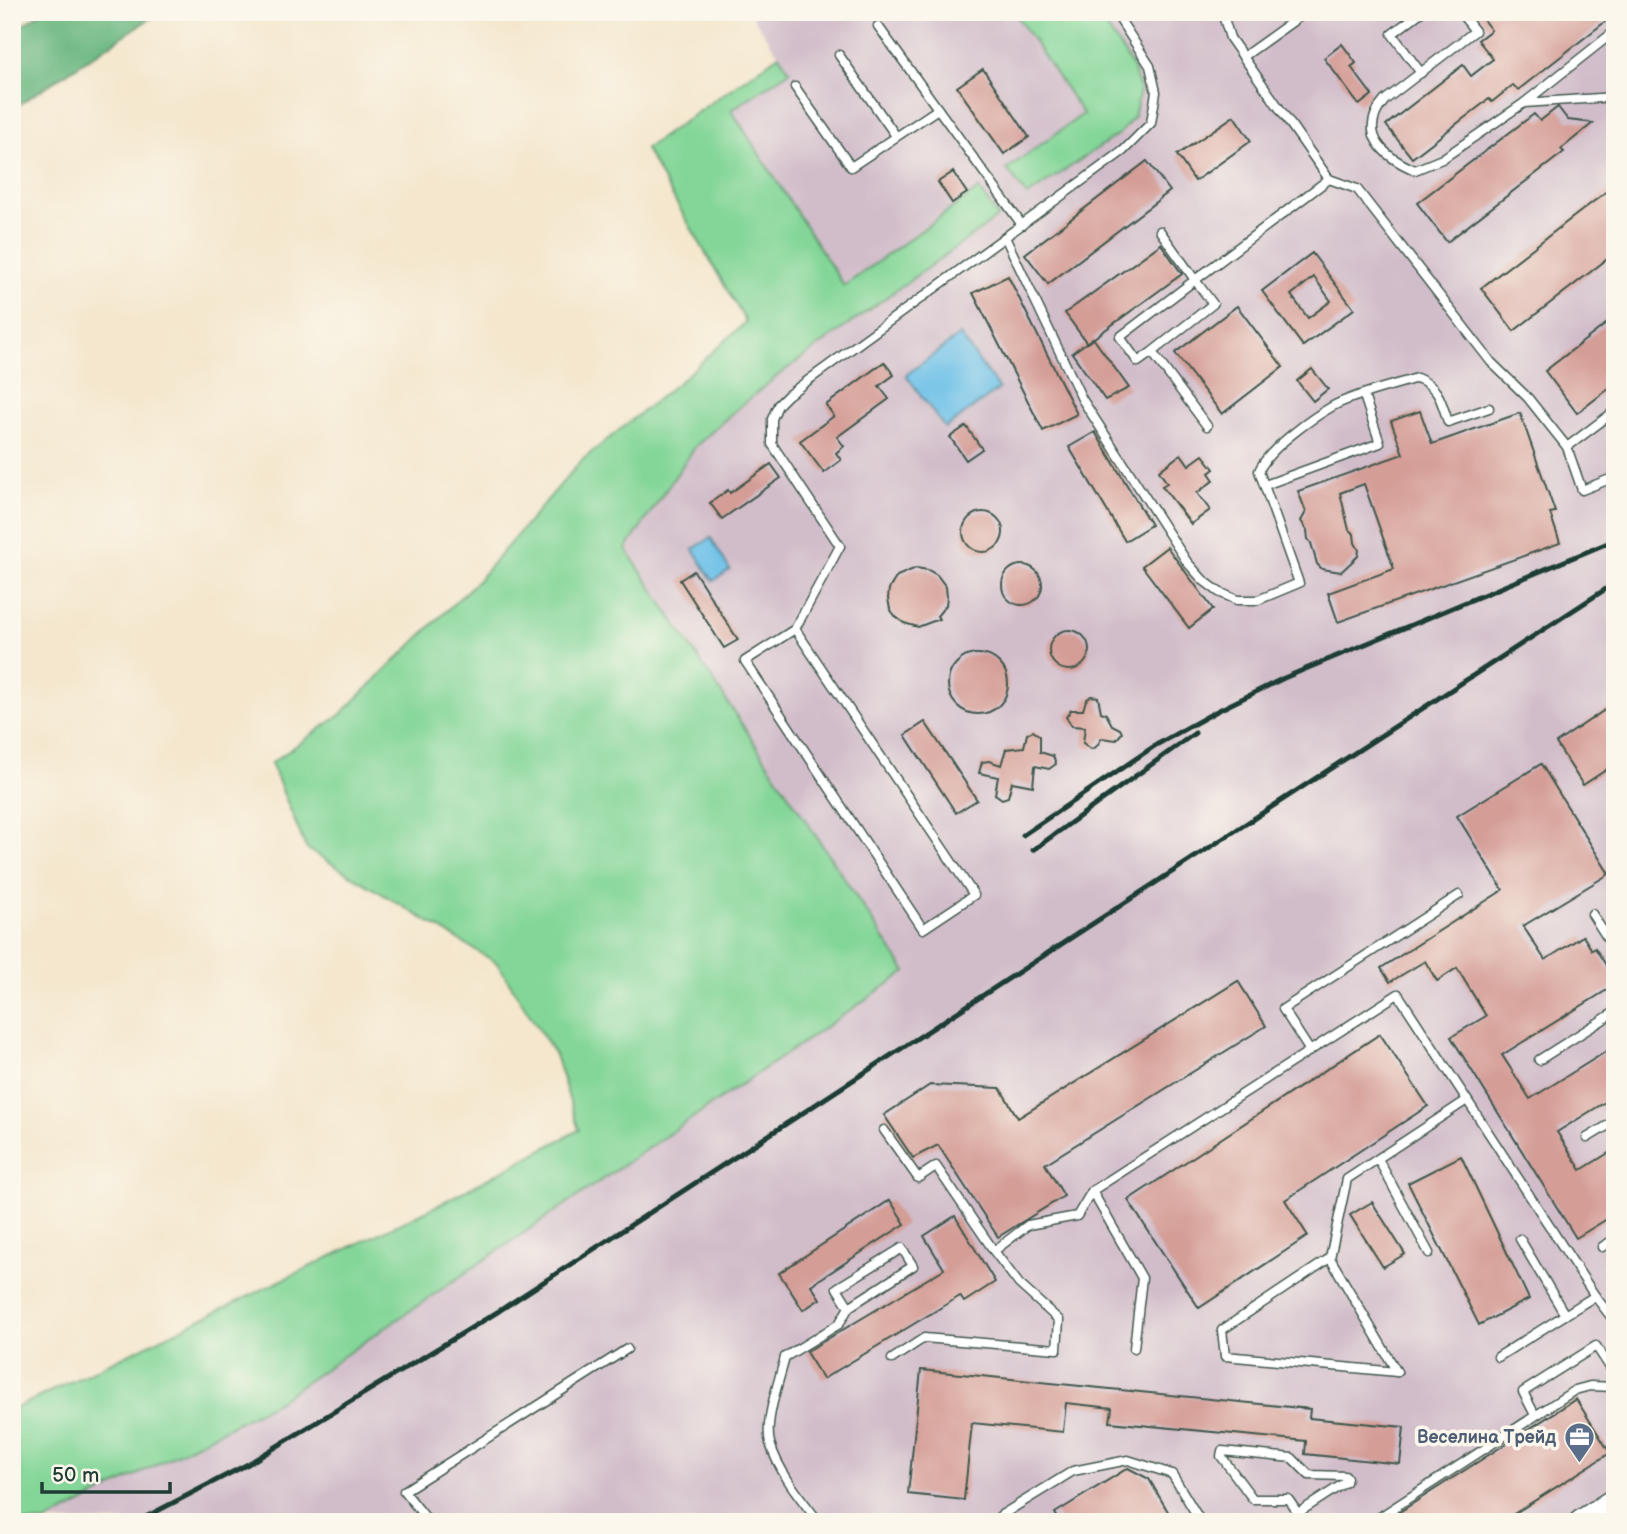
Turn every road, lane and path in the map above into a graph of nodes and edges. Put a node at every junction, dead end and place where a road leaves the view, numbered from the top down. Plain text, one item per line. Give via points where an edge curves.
1 (1115, 12) edge
2 (1222, 12) edge
3 (1306, 12) edge
4 (1421, 12) edge
5 (1460, 12) edge
6 (878, 26) dead end
7 (1615, 32) edge
8 (839, 55) dead end
9 (1243, 57) junction
10 (1421, 73) junction
11 (795, 87) dead end
12 (1615, 97) edge
13 (1524, 103) junction
14 (938, 109) junction
15 (896, 136) junction
16 (1329, 179) junction
17 (1022, 225) junction
18 (1160, 231) dead end
19 (1004, 237) junction
20 (1195, 279) junction
21 (1152, 352) junction
22 (1364, 396) junction
23 (1489, 408) dead end
24 (1615, 411) edge
25 (1207, 426) dead end
26 (1567, 447) junction
27 (1615, 477) edge
28 (1265, 485) junction
29 (796, 629) junction
30 (1459, 895) dead end
31 (1592, 914) dead end
32 (1615, 950) edge
33 (1615, 1012) edge
34 (1310, 1051) junction
35 (1539, 1060) dead end
36 (1467, 1100) junction
37 (1615, 1121) edge
38 (884, 1130) dead end
39 (1587, 1138) dead end
40 (1378, 1159) junction
41 (1092, 1191) junction
42 (1520, 1239) dead end
43 (1615, 1239) edge
44 (1602, 1247) dead end
45 (993, 1251) junction
46 (1429, 1253) dead end
47 (1330, 1258) junction
48 (1595, 1296) junction
49 (849, 1307) junction
50 (1565, 1315) junction
51 (1615, 1322) edge
52 (1134, 1348) dead end
53 (627, 1349) dead end
54 (1498, 1357) dead end
55 (892, 1359) dead end
56 (1615, 1375) edge
57 (1615, 1387) edge
58 (1535, 1415) junction
59 (1615, 1500) edge
60 (1298, 1514) junction
61 (429, 1522) edge
62 (819, 1522) edge
63 (1004, 1522) edge
64 (1201, 1522) edge
65 (1304, 1522) edge
66 (1372, 1522) edge
67 (1581, 1522) edge

1 - 17 lane via 1150,66 1156,92 1151,123 1123,151
2 - 9 lane via 1230,38
3 - 9 lane
4 - 10 lane via 1392,34
5 - 10 lane via 1475,31
6 - 14 lane
7 - 13 lane
8 - 15 lane
9 - 16 lane
10 - 13 lane via 1385,100 1373,121 1381,150 1415,170 1442,159
11 - 15 lane via 851,167
12 - 13 lane
14 - 15 lane
14 - 17 lane
16 - 20 lane
16 - 26 lane via 1357,189 1491,362 1528,398
17 - 19 lane
18 - 20 lane
19 - 28 lane via 1071,381 1147,502 1203,580 1237,600 1258,600 1299,583
19 - 29 lane via 778,405 772,419 772,443 840,546
20 - 21 lane via 1213,304
20 - 21 lane via 1119,337 1138,362
21 - 25 lane
22 - 23 lane via 1417,378 1430,384 1440,397 1448,422
22 - 28 lane via 1334,406 1275,448 1259,471
22 - 28 lane via 1380,443
24 - 26 lane
26 - 27 lane via 1582,490
29 - 29 lane via 974,895 923,929 746,662
30 - 34 lane via 1283,1009
31 - 32 lane
33 - 35 lane
34 - 36 lane via 1398,994
34 - 41 lane
36 - 40 lane
36 - 48 lane
37 - 39 lane
38 - 45 lane via 918,1178 936,1166
40 - 46 lane
40 - 47 lane via 1347,1179
41 - 45 lane via 1077,1216 1028,1225
41 - 52 lane via 1142,1278
42 - 50 lane
43 - 44 lane
45 - 55 lane via 1019,1284 1059,1320 1057,1349 924,1338
47 - 47 lane via 1397,1372 1225,1356 1222,1330
48 - 50 lane
48 - 51 lane
49 - 49 lane via 837,1288 902,1248 913,1266
49 - 62 lane via 839,1324 785,1357 770,1419 769,1441
50 - 54 lane
53 - 61 lane via 404,1491
56 - 58 lane via 1596,1346 1523,1392
57 - 58 lane via 1590,1385 1575,1390
58 - 66 lane
59 - 67 street
60 - 60 lane via 1347,1478 1309,1475 1292,1458 1222,1451 1221,1457 1253,1499 1285,1497
60 - 65 lane
63 - 64 lane via 1000,1516 1073,1471 1128,1460 1172,1474

